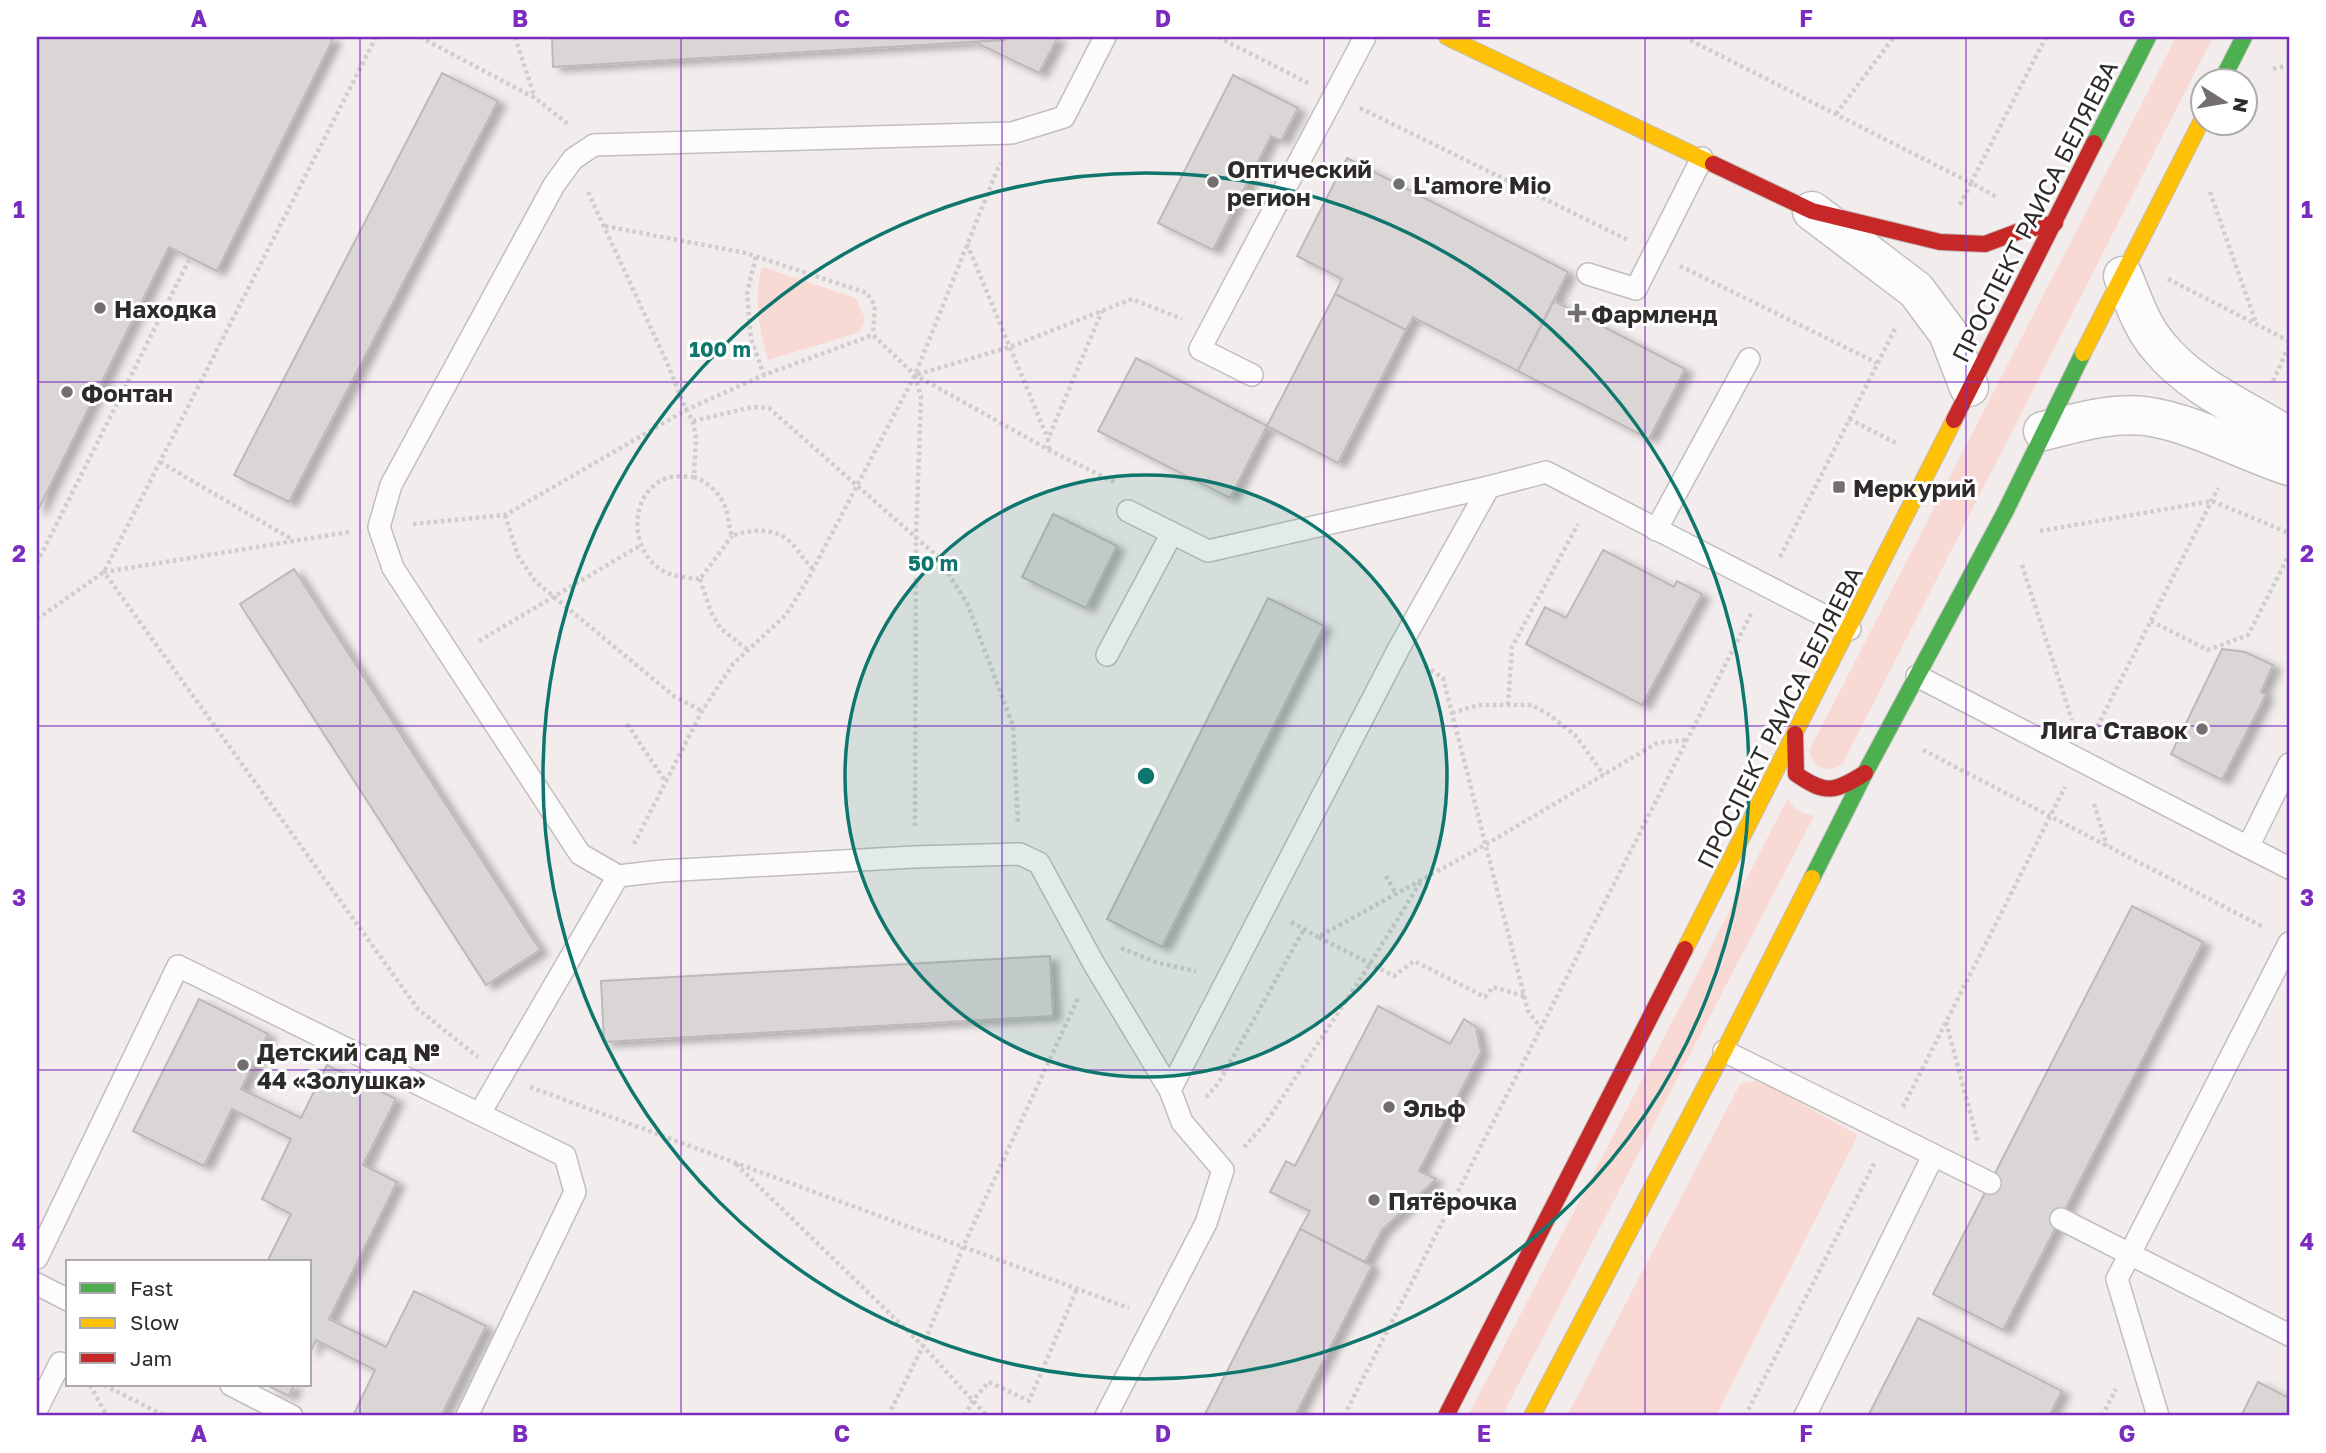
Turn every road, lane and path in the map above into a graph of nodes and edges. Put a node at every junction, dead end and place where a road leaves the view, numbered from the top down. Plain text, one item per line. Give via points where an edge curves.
1 (376, 37) edge
2 (420, 37) edge
3 (515, 37) edge
4 (1105, 37) edge
5 (1218, 37) edge
6 (1364, 37) edge
7 (1447, 37) edge
8 (1684, 37) edge
9 (1894, 37) edge
10 (2046, 37) edge
11 (2148, 37) edge
12 (2244, 37) edge
13 (2229, 66) edge
14 (1333, 95) junction
15 (535, 98) junction
16 (1836, 114) junction
17 (1012, 133) junction
18 (2193, 136) edge
19 (594, 145) junction
20 (1702, 158) junction
21 (573, 159) junction
22 (2206, 182) dead end
23 (1971, 183) junction
24 (2001, 199) dead end
25 (1812, 211) junction
26 (1954, 215) dead end
27 (2055, 223) junction
28 (604, 226) junction
29 (967, 244) junction
30 (1654, 253) junction
31 (756, 256) junction
32 (190, 258) dead end
33 (1588, 274) dead end
34 (2161, 275) dead end
35 (2123, 276) junction
36 (1102, 310) junction
37 (1898, 323) dead end
38 (2256, 323) junction
39 (1210, 330) junction
40 (873, 335) junction
41 (2289, 343) edge
42 (1010, 346) junction
43 (1749, 359) dead end
44 (1877, 363) junction
45 (764, 375) junction
46 (915, 375) junction
47 (1252, 375) dead end
48 (1969, 387) junction
49 (2270, 387) dead end
50 (685, 410) junction
51 (1849, 419) junction
52 (693, 421) junction
53 (2043, 431) junction
54 (2289, 437) edge
55 (1048, 439) junction
56 (1899, 445) dead end
57 (1049, 450) junction
58 (160, 462) junction
59 (2289, 466) edge
60 (694, 477) junction
61 (857, 485) junction
62 (1489, 487) junction
63 (2218, 488) dead end
64 (1593, 496) junction
65 (2212, 501) junction
66 (1128, 511) joint
67 (505, 515) junction
68 (379, 527) junction
69 (1656, 530) junction
70 (2040, 531) dead end
71 (1172, 533) junction
72 (2289, 533) edge
73 (732, 536) junction
74 (916, 538) junction
75 (294, 541) junction
76 (641, 545) junction
77 (2289, 555) edge
78 (37, 563) edge
79 (2022, 563) dead end
80 (813, 569) junction
81 (104, 572) junction
82 (700, 579) junction
83 (1765, 586) junction
84 (554, 596) junction
85 (37, 618) edge
86 (2151, 621) junction
87 (1850, 629) junction
88 (1399, 648) junction
89 (748, 650) junction
90 (1107, 655) dead end
91 (452, 657) junction
92 (1917, 676) junction
93 (1508, 705) junction
94 (702, 711) junction
95 (1452, 713) junction
96 (627, 723) dead end
97 (1796, 734) junction
98 (1687, 740) junction
99 (1913, 745) dead end
100 (2081, 757) junction
101 (2289, 764) edge
102 (1865, 773) junction
103 (1604, 775) junction
104 (665, 782) junction
105 (2049, 815) junction
106 (1485, 845) junction
107 (2248, 847) junction
108 (1020, 854) junction
109 (915, 857) junction
110 (2289, 868) edge
111 (618, 876) junction
112 (1386, 876) dead end
113 (1421, 880) junction
114 (1396, 894) junction
115 (2265, 928) dead end
116 (1304, 929) dead end
117 (1081, 939) junction
118 (2289, 943) edge
119 (1094, 964) junction
120 (1370, 964) junction
121 (1228, 977) junction
122 (1524, 996) junction
123 (1945, 1021) junction
124 (1541, 1028) junction
125 (1724, 1051) junction
126 (1170, 1090) junction
127 (480, 1114) junction
128 (1182, 1122) junction
129 (1889, 1134) junction
130 (1933, 1156) junction
131 (733, 1162) dead end
132 (1223, 1170) junction
133 (1990, 1183) joint
134 (2061, 1219) dead end
135 (2129, 1255) junction
136 (37, 1258) edge
137 (37, 1284) edge
138 (1077, 1289) dead end
139 (66, 1299) edge
140 (2289, 1335) edge
141 (923, 1346) junction
142 (60, 1363) dead end
143 (91, 1386) edge
144 (106, 1386) edge
145 (233, 1386) edge
146 (973, 1400) junction
147 (37, 1409) edge
148 (107, 1416) edge
149 (165, 1416) edge
150 (292, 1416) edge
151 (467, 1416) edge
152 (888, 1416) edge
153 (965, 1416) edge
154 (987, 1416) edge
155 (1105, 1416) edge
156 (1344, 1416) edge
157 (1446, 1416) edge
158 (1532, 1416) edge
159 (1745, 1416) edge
160 (1805, 1416) edge
161 (2158, 1416) edge

1 - 58 path
2 - 15 path
3 - 15 path
4 - 17 lane via 1064,117
5 - 14 path
6 - 14 lane
7 - 20 street
8 - 16 path
9 - 16 path
10 - 23 path
11 - 27 street, ПРОСПЕКТ РАИСА БЕЛЯЕВА
12 - 13 street
14 - 30 path
14 - 39 lane
15 - 19 path
16 - 23 path
17 - 19 lane
17 - 29 path
18 - 35 street
19 - 21 lane
20 - 25 street
20 - 30 lane
21 - 28 path
21 - 68 lane via 554,185 391,485
22 - 38 path
23 - 24 path
23 - 26 path
25 - 27 street via 1940,242 1985,244
25 - 48 street via 1916,290 1948,333
27 - 48 street, ПРОСПЕКТ РАИСА БЕЛЯЕВА
28 - 31 path
28 - 50 path
29 - 42 path
29 - 46 path
30 - 33 lane via 1636,289
30 - 44 path
31 - 40 path via 867,293 875,306
31 - 45 path via 747,293 751,339
32 - 78 path
34 - 38 path
35 - 53 street
35 - 54 street via 2159,347 2194,382
36 - 39 path via 1132,299
36 - 42 path
36 - 55 path
37 - 44 path
38 - 41 path
39 - 47 lane via 1200,349
40 - 45 path
40 - 46 path
41 - 49 path
42 - 46 path
42 - 55 path
43 - 69 lane
44 - 51 path
45 - 50 path
46 - 57 path
46 - 61 path
46 - 74 path via 921,398
48 - 87 street, ПРОСПЕКТ РАИСА БЕЛЯЕВА
50 - 52 path
50 - 67 path
51 - 56 path
51 - 83 path
52 - 60 path
52 - 61 path via 753,407 769,408
53 - 59 street via 2096,419 2144,416 2179,424
53 - 92 street
55 - 57 path
57 - 66 path via 1138,493
58 - 75 path
58 - 81 path
60 - 73 path via 706,481 719,495
60 - 76 path via 669,477 653,486 638,509 636,528
61 - 74 path
61 - 80 path
62 - 64 lane via 1546,472
62 - 71 lane via 1208,551
62 - 88 lane
63 - 65 path
64 - 69 lane
64 - 93 path via 1512,647
65 - 70 path
65 - 72 path
65 - 86 path
66 - 71 lane
67 - 68 path
67 - 84 path via 518,556 535,581
68 - 75 path
68 - 91 lane via 393,568
69 - 83 lane
71 - 90 lane
73 - 80 path via 748,530 776,533 794,545
73 - 82 path
74 - 108 path via 938,556 967,603 1013,726
74 - 109 path
75 - 81 path
76 - 82 path via 650,561 668,574
76 - 84 path
77 - 86 path via 2248,635 2208,650
79 - 100 path
80 - 89 path via 786,615
81 - 85 path
82 - 89 path via 720,628
83 - 87 lane
83 - 98 path
84 - 91 path
84 - 94 path via 675,697
86 - 100 path
87 - 97 street, ПРОСПЕКТ РАИСА БЕЛЯЕВА
88 - 95 path via 1443,678
88 - 121 lane
89 - 94 path via 733,664
91 - 111 lane via 579,854
92 - 100 lane
92 - 102 street
93 - 95 path via 1478,705
93 - 103 path via 1532,705 1548,714 1575,735
94 - 104 path
95 - 106 path
96 - 104 path
97 - 102 street via 1796,774 1815,788 1837,791
97 - 157 street, ПРОСПЕКТ РАИСА БЕЛЯЕВА
98 - 103 path via 1657,743
98 - 124 path
99 - 105 path
100 - 105 path
100 - 107 lane
101 - 107 lane
102 - 125 street
103 - 106 path
104 - 111 path
105 - 115 path
105 - 123 path
106 - 113 path
106 - 122 path
107 - 110 lane
108 - 109 lane
108 - 117 lane via 1039,863
109 - 111 lane
111 - 127 lane
112 - 114 path
113 - 114 path
113 - 120 path
114 - 120 path via 1318,937
116 - 128 path via 1218,1084
117 - 119 lane
117 - 121 path via 1094,937 1158,963
118 - 135 lane
119 - 126 lane
119 - 141 path via 963,1247
120 - 122 path via 1394,976 1414,961 1485,997 1493,987
120 - 132 path via 1265,1125
121 - 126 lane
122 - 124 path via 1528,1011
123 - 129 path
123 - 133 path
124 - 156 path
125 - 129 lane
125 - 158 street
126 - 128 lane
127 - 136 lane via 178,966
127 - 151 lane via 565,1156 575,1192
128 - 132 lane
129 - 130 lane
129 - 159 path
130 - 133 lane
130 - 160 lane
131 - 141 path
132 - 155 lane via 1206,1223
134 - 135 lane
135 - 140 lane
135 - 161 lane via 2117,1279
137 - 139 lane
138 - 146 path via 1029,1401 989,1382
141 - 146 path
141 - 152 path
142 - 147 lane
143 - 148 path
144 - 149 path
145 - 150 lane
146 - 153 path
146 - 154 path

